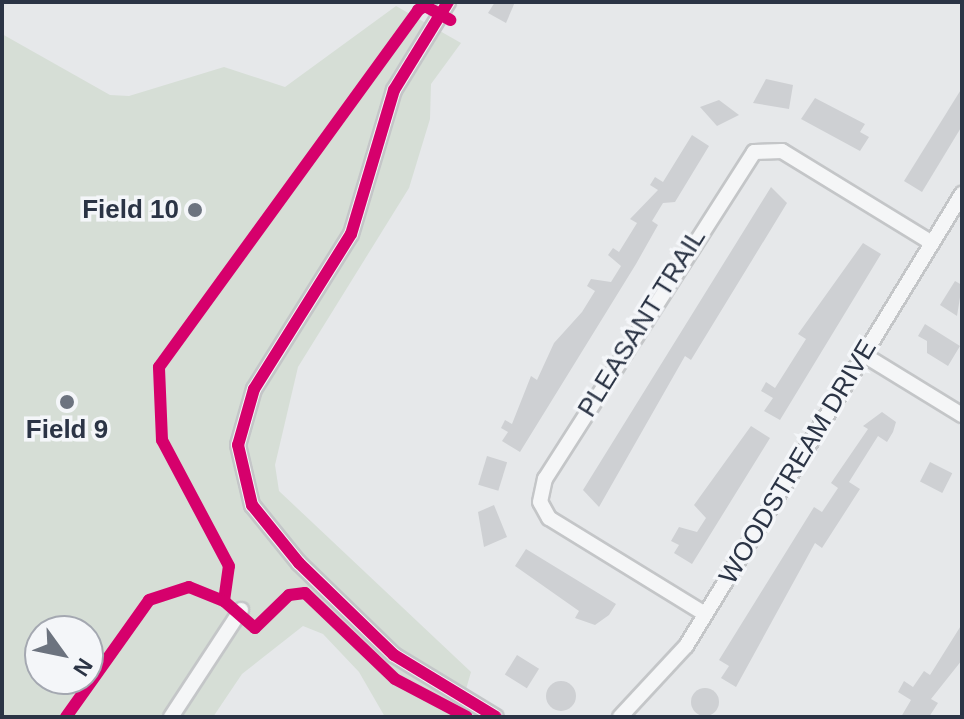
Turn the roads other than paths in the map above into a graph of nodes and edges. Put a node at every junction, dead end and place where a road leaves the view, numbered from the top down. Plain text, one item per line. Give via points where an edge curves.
1 (448, 2) edge
2 (962, 194) edge
3 (932, 243) junction
4 (864, 355) junction
5 (962, 415) edge
6 (241, 610) dead end
7 (705, 614) junction
8 (171, 717) edge
9 (496, 717) edge
10 (620, 717) edge

1 - 9 street via 394,90 351,234 254,389 238,445 252,505 299,563 394,655
2 - 3 street, WOODSTREAM DRIVE
3 - 4 street, WOODSTREAM DRIVE
3 - 7 street, PLEASANT TRAIL via 782,151 754,152 545,479 540,502 549,518
4 - 5 street
4 - 7 street, WOODSTREAM DRIVE
6 - 8 street
7 - 10 street, WOODSTREAM DRIVE via 659,682

